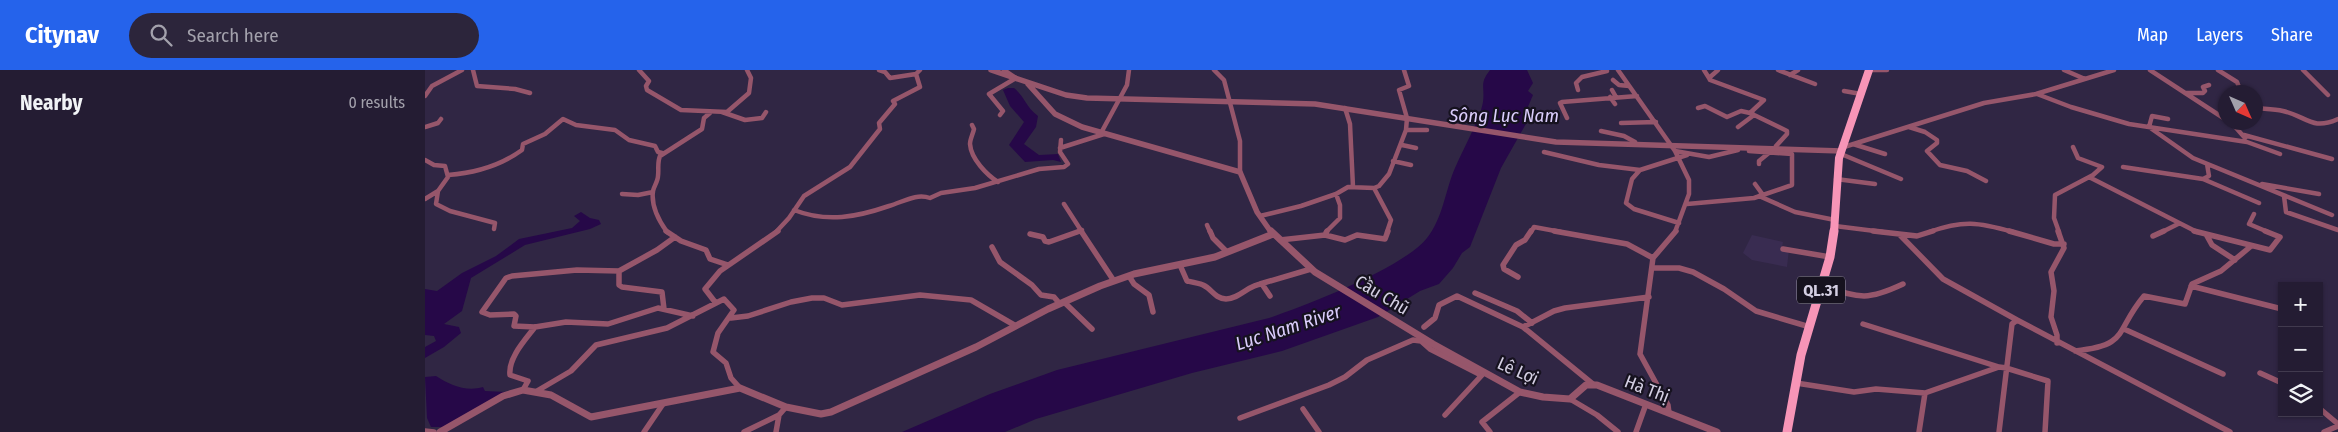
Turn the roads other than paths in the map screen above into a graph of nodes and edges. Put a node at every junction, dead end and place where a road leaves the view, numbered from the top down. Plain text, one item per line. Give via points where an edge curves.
1 (463, 70) edge
2 (473, 70) edge
3 (639, 70) edge
4 (747, 70) edge
5 (879, 70) edge
6 (991, 70) edge
7 (1004, 70) edge
8 (1129, 70) edge
9 (1215, 70) edge
10 (1404, 70) edge
11 (1605, 70) edge
12 (1704, 70) edge
13 (1718, 70) edge
14 (1778, 70) edge
15 (1798, 70) edge
16 (1869, 70) edge
17 (1887, 70) edge
18 (2064, 70) edge
19 (2115, 70) edge
20 (2150, 70) edge
21 (2218, 70) edge
22 (2303, 70) edge
23 (1618, 71) edge
24 (918, 72) edge
25 (1790, 74) junction
26 (1016, 78) junction
27 (1709, 78) junction
28 (2085, 79) junction
29 (1613, 80) dead end
30 (1026, 83) junction
31 (1815, 84) dead end
32 (2209, 85) dead end
33 (2238, 85) edge
34 (1629, 86) junction
35 (1578, 90) dead end
36 (1612, 90) dead end
37 (1843, 91) dead end
38 (2185, 93) junction
39 (530, 94) dead end
40 (1861, 94) junction
41 (2036, 94) junction
42 (2328, 95) dead end
43 (425, 96) edge
44 (1637, 96) junction
45 (1610, 97) junction
46 (1616, 97) junction
47 (1119, 100) junction
48 (1228, 100) junction
49 (1615, 104) dead end
50 (1345, 108) junction
51 (1698, 108) dead end
52 (2263, 109) edge
53 (722, 112) junction
54 (766, 112) dead end
55 (710, 113) junction
56 (1752, 114) junction
57 (2218, 114) edge
58 (1000, 115) dead end
59 (1407, 118) junction
60 (1567, 118) dead end
61 (441, 119) dead end
62 (2168, 119) dead end
63 (2338, 119) edge
64 (1656, 122) junction
65 (1621, 123) dead end
66 (972, 125) dead end
67 (425, 127) edge
68 (1738, 127) dead end
69 (1908, 127) junction
70 (2149, 127) junction
71 (1406, 130) junction
72 (1427, 130) dead end
73 (2239, 130) edge
74 (1601, 131) dead end
75 (1103, 133) junction
76 (2244, 135) junction
77 (1061, 140) dead end
78 (1547, 140) junction
79 (1635, 142) junction
80 (2249, 142) junction
81 (1669, 144) junction
82 (1402, 145) junction
83 (2073, 147) dead end
84 (1060, 148) junction
85 (1416, 148) dead end
86 (1773, 149) junction
87 (1842, 149) junction
88 (1675, 151) junction
89 (1544, 152) dead end
90 (662, 153) junction
91 (1885, 154) dead end
92 (2280, 154) dead end
93 (1687, 155) junction
94 (1677, 159) junction
95 (2332, 159) dead end
96 (425, 160) edge
97 (1393, 161) junction
98 (1759, 164) dead end
99 (2207, 164) junction
100 (1411, 165) dead end
101 (2123, 167) dead end
102 (1640, 170) junction
103 (1240, 172) junction
104 (448, 175) junction
105 (2089, 177) junction
106 (1836, 178) junction
107 (1901, 179) dead end
108 (2203, 179) junction
109 (1986, 181) dead end
110 (998, 182) junction
111 (1755, 184) dead end
112 (1875, 184) dead end
113 (2256, 184) junction
114 (1353, 187) junction
115 (1374, 188) junction
116 (438, 191) junction
117 (653, 192) junction
118 (623, 194) dead end
119 (1336, 194) junction
120 (2319, 194) dead end
121 (1761, 195) junction
122 (2284, 196) junction
123 (425, 199) edge
124 (2259, 203) dead end
125 (1065, 204) dead end
126 (1687, 204) junction
127 (794, 210) junction
128 (2254, 214) dead end
129 (2332, 215) dead end
130 (1260, 216) junction
131 (1679, 223) junction
132 (1835, 223) junction
133 (2178, 224) junction
134 (1207, 226) dead end
135 (494, 229) dead end
136 (1082, 230) junction
137 (2338, 230) edge
138 (1030, 234) dead end
139 (1273, 234) junction
140 (1900, 235) junction
141 (1325, 236) junction
142 (2153, 236) dead end
143 (2207, 236) junction
144 (675, 237) junction
145 (1279, 240) junction
146 (2064, 244) junction
147 (992, 246) dead end
148 (2250, 247) junction
149 (1783, 249) dead end
150 (1227, 252) junction
151 (1830, 257) junction
152 (1653, 258) junction
153 (2235, 260) junction
154 (728, 265) junction
155 (1180, 265) junction
156 (1652, 268) junction
157 (1313, 270) junction
158 (619, 271) junction
159 (1129, 276) junction
160 (1518, 277) dead end
161 (1114, 282) junction
162 (1260, 284) junction
163 (1903, 284) dead end
164 (1823, 286) junction
165 (2191, 286) junction
166 (1475, 293) dead end
167 (1270, 296) dead end
168 (1649, 298) junction
169 (715, 302) junction
170 (1062, 303) junction
171 (2278, 308) edge
172 (664, 309) junction
173 (1153, 312) dead end
174 (693, 316) junction
175 (731, 318) junction
176 (2017, 320) junction
177 (1532, 323) junction
178 (1863, 324) dead end
179 (1016, 326) junction
180 (535, 327) junction
181 (1424, 327) dead end
182 (1523, 327) junction
183 (1810, 327) junction
184 (1092, 329) dead end
185 (2124, 329) junction
186 (2057, 343) junction
187 (1433, 344) joint
188 (2074, 351) junction
189 (1999, 367) junction
190 (2007, 368) junction
191 (2260, 373) dead end
192 (1483, 374) junction
193 (2223, 374) dead end
194 (2278, 381) edge
195 (1796, 383) junction
196 (1594, 385) junction
197 (740, 388) junction
198 (523, 390) junction
199 (537, 391) junction
200 (1520, 392) junction
201 (1925, 393) junction
202 (1569, 399) junction
203 (663, 404) junction
204 (1646, 404) junction
205 (786, 407) junction
206 (1303, 409) dead end
207 (2323, 412) edge
208 (1669, 413) junction
209 (779, 415) junction
210 (1445, 415) dead end
211 (1239, 418) dead end
212 (2338, 425) edge
213 (425, 431) edge
214 (434, 432) edge
215 (440, 432) edge
216 (644, 432) edge
217 (744, 432) edge
218 (776, 432) edge
219 (1319, 432) edge
220 (1490, 432) edge
221 (1618, 432) edge
222 (1636, 432) edge
223 (1717, 432) edge
224 (1787, 432) edge
225 (1919, 432) edge
226 (1999, 432) edge
227 (2045, 432) edge
228 (2230, 432) edge
229 (2324, 432) edge

1 - 43 street via 430,87
2 - 39 street via 477,86 515,89
3 - 55 street via 649,81 647,90 678,109
4 - 53 street via 751,78 749,93 731,110
5 - 24 street via 890,78
6 - 26 street
7 - 26 street
8 - 47 street via 1127,85
9 - 48 street via 1224,80
10 - 59 street via 1409,86 1399,90
11 - 23 street
11 - 35 street via 1580,78 1576,83
12 - 27 street
13 - 27 street
14 - 25 street
15 - 25 street
16 - 17 street
16 - 40 highway, QL.31
18 - 28 street
19 - 28 street
20 - 38 street
21 - 33 street
22 - 42 street
23 - 34 street
24 - 127 street via 920,87 893,101 895,105 879,123 880,129 869,146 847,169 808,193
25 - 31 street
26 - 30 street
26 - 58 street via 989,94 1003,111
27 - 56 street via 1763,100
28 - 41 street
29 - 34 street via 1619,85
30 - 47 street via 1066,95
30 - 75 street via 1059,116
32 - 38 street via 2203,87 2203,93
34 - 44 street
36 - 46 street
37 - 40 street
38 - 57 street
40 - 87 highway, QL.31
41 - 69 street via 1984,103
41 - 70 street via 2129,124
44 - 46 street
44 - 64 street
45 - 46 street
45 - 49 street
45 - 60 street via 1562,102
47 - 48 street
47 - 75 street
48 - 50 street
48 - 103 street via 1240,142
50 - 59 street
50 - 114 street via 1350,124
51 - 56 street via 1705,106 1727,117 1743,110
52 - 63 street via 2285,111 2309,124 2327,124
53 - 54 street via 750,120 762,118
53 - 55 street
55 - 90 street via 704,118 702,129
56 - 68 street
56 - 86 street via 1787,131
59 - 71 street
59 - 78 street
61 - 67 street
62 - 70 street via 2152,116
64 - 65 street
64 - 81 street
66 - 110 street via 971,150
69 - 87 street
69 - 109 street via 1937,140 1927,150 1937,164 1967,171
70 - 80 street
70 - 99 street via 2165,136 2174,146
71 - 72 street
71 - 82 street
73 - 76 street
74 - 79 street via 1625,136
75 - 84 street
75 - 103 street
76 - 80 street
76 - 95 street
77 - 84 street
78 - 79 street
78 - 81 street
79 - 81 street
80 - 92 street
81 - 86 street
81 - 88 street
82 - 85 street
82 - 97 street
83 - 105 street via 2077,158 2102,166
84 - 110 street via 1067,165 1039,169
86 - 87 street
86 - 93 street via 1739,150 1709,157
86 - 98 street
86 - 121 street via 1792,154 1793,184
87 - 91 street
87 - 106 highway, QL.31
87 - 107 street
88 - 93 street
88 - 94 street
89 - 102 street via 1599,165
90 - 104 street via 655,146 638,144 615,130 575,125 563,119 545,134 523,144 522,150 513,156 485,169
90 - 117 street
93 - 94 street
94 - 102 street
94 - 126 street via 1690,187
96 - 104 street via 445,166
97 - 100 street
97 - 115 street via 1389,174
99 - 108 street via 2209,176
99 - 113 street
101 - 108 street
102 - 131 street via 1632,179 1626,204
103 - 130 street, Cầu Chũ
104 - 116 street
105 - 133 street
105 - 146 street via 2055,195 2054,218
106 - 112 street
106 - 132 highway, QL.31
108 - 124 street
110 - 127 street via 930,198 920,195 898,204 833,219 815,218
111 - 121 street
113 - 120 street
113 - 122 street
114 - 115 street
114 - 119 street
115 - 141 street via 1391,220 1385,239 1357,235 1345,240
116 - 123 street
116 - 135 street via 436,204 439,207 483,217 495,223
117 - 118 street
117 - 144 street via 661,222
119 - 130 street
119 - 141 street via 1341,216 1325,231
121 - 126 street
121 - 132 street via 1773,204
122 - 129 street
122 - 137 street via 2286,212
125 - 136 street
126 - 131 street
127 - 154 street via 776,232
128 - 148 street via 2250,224 2277,234 2279,238 2269,250
130 - 139 street, Cầu Chũ
131 - 152 street
132 - 140 street
132 - 151 highway, QL.31
133 - 142 street
133 - 143 street
134 - 150 street via 1213,238
136 - 138 street via 1049,242
136 - 161 street
139 - 145 street, Cầu Chũ
139 - 150 street
140 - 146 street via 1921,235 1952,224 1969,222
140 - 176 street via 1943,279
141 - 145 street
143 - 148 street
143 - 153 street via 2212,245
144 - 154 street via 706,250 710,259
144 - 158 street
145 - 157 street, Cầu Chũ
146 - 186 street via 2063,254 2051,272 2054,294 2051,317
147 - 170 street via 1000,262 1041,295 1054,297
148 - 153 street
149 - 151 street
150 - 155 street
151 - 164 highway, QL.31
152 - 156 street
152 - 160 street via 1627,244 1534,227 1525,240 1516,245 1503,265
153 - 165 street
154 - 169 street via 705,287
155 - 159 street
155 - 162 street via 1187,281 1204,285 1213,295 1223,299
156 - 168 street
156 - 183 street via 1679,268 1693,272 1756,311
157 - 162 street
157 - 187 street, Cầu Chũ
158 - 172 street via 619,285 622,287 662,292
158 - 180 street via 558,271 506,278 482,314 514,314 514,326
159 - 161 street
159 - 173 street via 1149,295
161 - 170 street
162 - 167 street
163 - 164 street via 1870,299
164 - 183 highway, QL.31
165 - 171 street
165 - 185 street via 2185,304 2145,296 2131,313
166 - 177 street via 1517,311
168 - 177 street via 1565,308
168 - 208 street via 1640,354 1668,404
169 - 174 street
169 - 175 street via 724,299 730,303 734,310
170 - 179 street
170 - 184 street
172 - 174 street
172 - 180 street via 608,324 566,322
174 - 199 street via 667,328 597,345 576,366
175 - 179 street via 745,318 772,306 815,298 842,305 920,296 971,300
175 - 197 street via 721,327 713,352 726,363 731,378
176 - 186 street
176 - 190 street via 2013,324
177 - 182 street
178 - 189 street
179 - 205 street via 831,412 821,414
180 - 198 street via 521,344 509,368 511,374 528,382
181 - 182 street via 1435,318 1439,305 1454,296
182 - 196 street
183 - 195 highway, QL.31
185 - 188 street via 2110,345
185 - 193 street
186 - 188 street
187 - 192 street, Lê Lợi
188 - 228 street
189 - 190 street
189 - 201 street
190 - 226 street
190 - 227 street via 2048,381
191 - 194 street
192 - 200 street, Lê Lợi
192 - 210 street
192 - 211 street via 1430,350 1417,340 1367,360 1329,385
195 - 201 street via 1854,392 1877,389
195 - 224 highway, QL.31
196 - 202 street via 1582,388
196 - 204 street, Hà Thị
197 - 203 street
197 - 205 street
198 - 199 street
198 - 215 street via 503,396
199 - 203 street via 591,417
200 - 202 street, Lê Lợi
200 - 220 street via 1482,422
201 - 225 street
202 - 221 street, Lê Lợi
203 - 216 street
204 - 208 street, Hà Thị
204 - 222 street
205 - 209 street
206 - 219 street
207 - 212 street
208 - 223 street, Hà Thị
209 - 217 street
209 - 218 street
212 - 229 street
213 - 214 street

